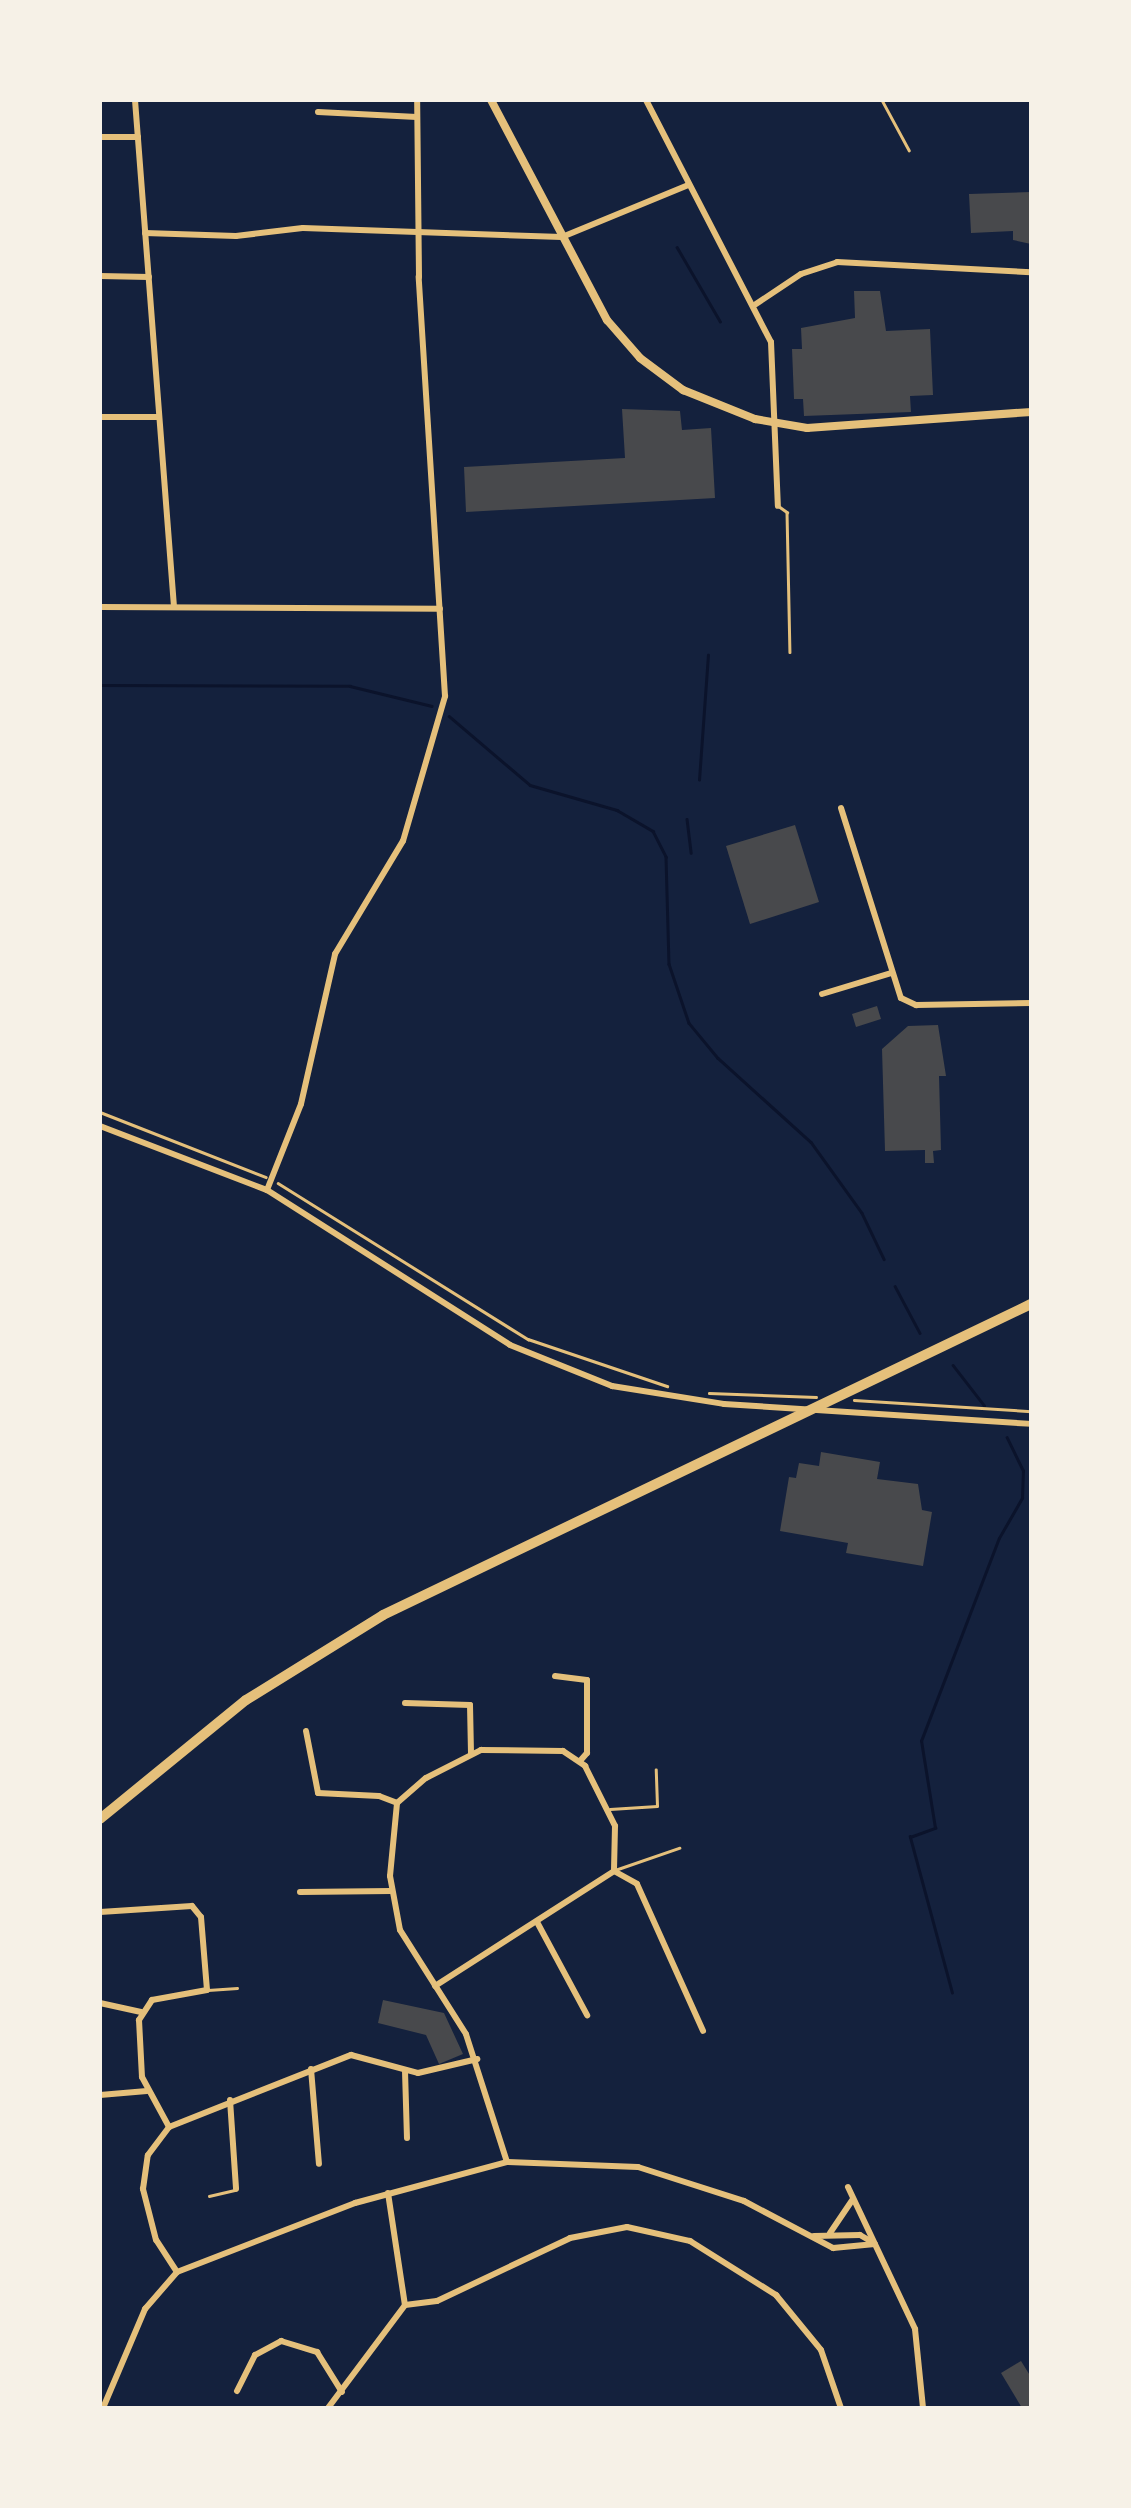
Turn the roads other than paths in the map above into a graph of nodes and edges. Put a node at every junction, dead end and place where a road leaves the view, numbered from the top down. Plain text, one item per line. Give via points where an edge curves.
1 (135, 100) edge
2 (417, 100) edge
3 (491, 100) edge
4 (646, 100) edge
5 (882, 100) edge
6 (318, 112) dead end
7 (417, 117) junction
8 (138, 137) junction
9 (100, 138) edge
10 (909, 150) dead end
11 (688, 185) junction
12 (418, 231) junction
13 (145, 233) junction
14 (562, 238) junction
15 (1031, 272) edge
16 (100, 276) edge
17 (148, 277) junction
18 (756, 304) junction
19 (1031, 412) edge
20 (100, 417) edge
21 (160, 417) junction
22 (776, 425) junction
23 (778, 506) joint
24 (100, 606) edge
25 (174, 608) junction
26 (440, 610) junction
27 (790, 652) dead end
28 (840, 808) dead end
29 (891, 973) junction
30 (822, 994) dead end
31 (1031, 1003) edge
32 (100, 1126) edge
33 (267, 1190) junction
34 (1031, 1304) edge
35 (1031, 1424) edge
36 (555, 1676) dead end
37 (405, 1702) dead end
38 (306, 1731) dead end
39 (471, 1754) junction
40 (580, 1761) junction
41 (656, 1770) dead end
42 (397, 1803) junction
43 (608, 1810) junction
44 (100, 1819) edge
45 (679, 1848) dead end
46 (614, 1871) junction
47 (300, 1892) dead end
48 (391, 1892) junction
49 (100, 1912) edge
50 (536, 1922) junction
51 (434, 1986) junction
52 (237, 1988) dead end
53 (207, 1990) junction
54 (100, 2003) edge
55 (142, 2012) junction
56 (587, 2015) dead end
57 (703, 2031) dead end
58 (477, 2059) junction
59 (312, 2069) junction
60 (405, 2071) junction
61 (147, 2092) junction
62 (100, 2095) edge
63 (230, 2100) junction
64 (169, 2127) junction
65 (407, 2138) dead end
66 (508, 2162) junction
67 (320, 2164) dead end
68 (848, 2187) dead end
69 (236, 2188) joint
70 (388, 2193) junction
71 (209, 2196) dead end
72 (853, 2198) junction
73 (830, 2233) junction
74 (814, 2236) junction
75 (875, 2244) junction
76 (177, 2272) junction
77 (406, 2305) junction
78 (237, 2391) dead end
79 (342, 2392) junction
80 (103, 2408) edge
81 (328, 2408) edge
82 (841, 2408) edge
83 (923, 2408) edge

1 - 8 street
2 - 7 street
3 - 14 street
4 - 11 street
5 - 10 lane
6 - 7 street
7 - 12 street
8 - 9 street
8 - 13 street
11 - 14 street
11 - 18 street
12 - 13 street
12 - 14 street
12 - 26 street
13 - 17 street
14 - 22 street via 607,320 640,358 701,400
15 - 18 street via 837,262 801,274
16 - 17 street
17 - 21 street
18 - 22 street via 775,361
19 - 22 street via 872,428
20 - 21 street
21 - 25 street
22 - 23 street
23 - 27 lane via 787,512
24 - 25 street
25 - 26 street
26 - 33 street via 440,718 403,841 335,954 301,1104
28 - 29 street
29 - 30 street
29 - 31 street via 910,1004
32 - 33 street
33 - 35 street via 510,1346 612,1386 762,1408
34 - 44 main road via 479,1566 331,1645 190,1742
36 - 40 street via 586,1680 587,1753
37 - 39 street via 470,1705
38 - 42 street via 318,1793
39 - 40 street via 548,1750
39 - 42 street
40 - 43 street
41 - 43 lane via 657,1806
42 - 48 street
43 - 46 street via 618,1840
45 - 46 lane
46 - 50 street
46 - 57 street via 637,1884
47 - 48 street
48 - 51 street via 406,1946
49 - 53 street via 198,1909
50 - 51 street
50 - 56 street
51 - 58 street
52 - 53 lane
53 - 55 street via 172,1992
54 - 55 street
55 - 61 street via 140,2062
58 - 60 street via 439,2073
58 - 66 street
59 - 60 street via 358,2055
59 - 63 street
59 - 67 street
60 - 65 street
61 - 62 street
61 - 64 street
63 - 64 street
63 - 69 street
64 - 76 street via 148,2155 143,2189 156,2240
66 - 70 street
66 - 74 street via 602,2163 673,2175
68 - 72 street
69 - 71 lane
70 - 76 street via 235,2244
70 - 77 street
72 - 73 street
72 - 75 street
73 - 74 street
73 - 75 street via 860,2235
74 - 75 street via 833,2248
75 - 83 street via 915,2329
76 - 80 street via 145,2309
77 - 79 street
77 - 82 street via 437,2301 592,2230 663,2232 736,2267 791,2309 821,2350
78 - 79 street via 255,2355 281,2342 317,2352
79 - 81 street

